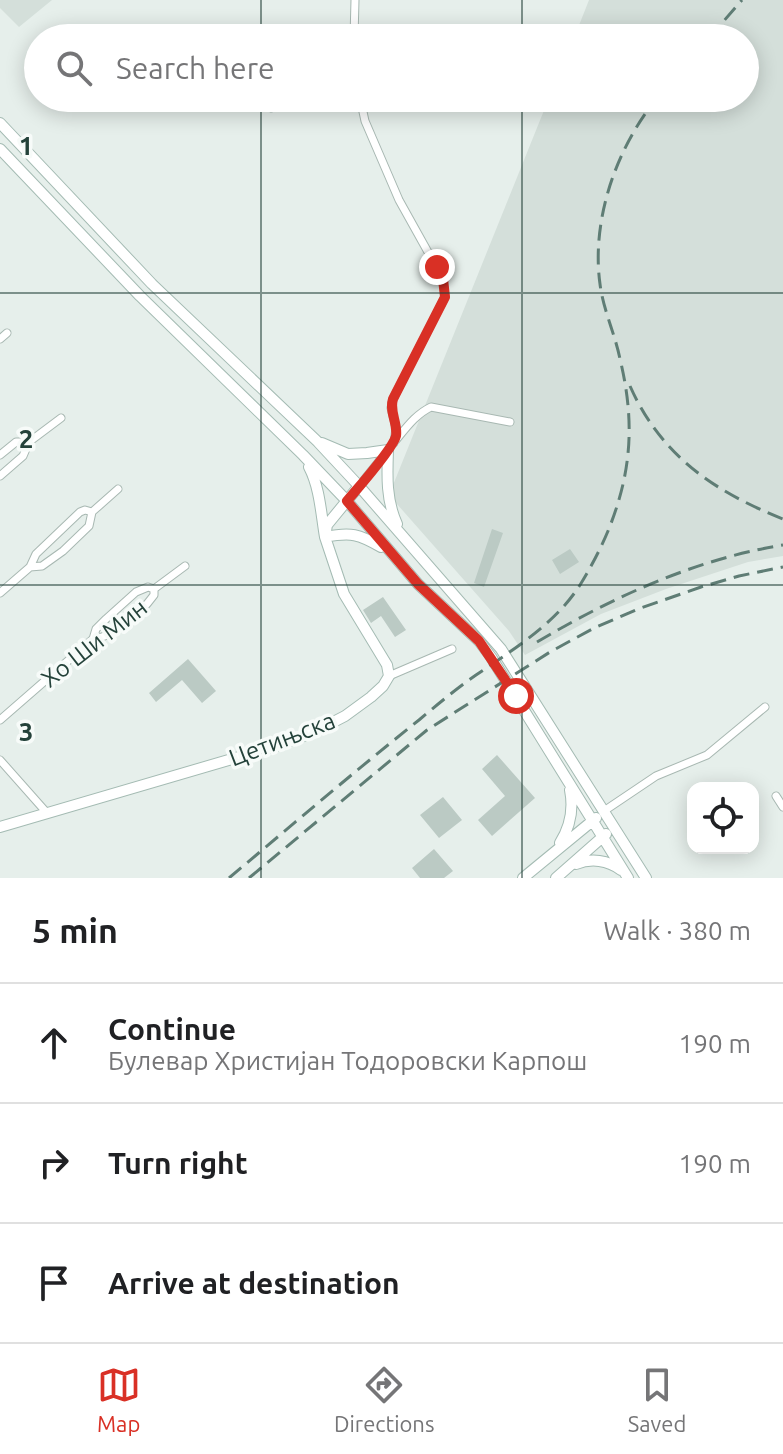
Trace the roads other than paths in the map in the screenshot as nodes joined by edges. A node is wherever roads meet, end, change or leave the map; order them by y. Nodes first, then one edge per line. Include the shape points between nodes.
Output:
1 (355, 0) edge
2 (354, 24) edge
3 (363, 112) edge
4 (0, 123) edge
5 (0, 149) edge
6 (61, 418) dead end
7 (510, 422) dead end
8 (29, 442) junction
9 (318, 442) junction
10 (391, 446) junction
11 (0, 455) edge
12 (303, 455) junction
13 (0, 476) edge
14 (359, 486) junction
15 (118, 489) dead end
16 (347, 501) junction
17 (92, 512) junction
18 (325, 537) junction
19 (403, 537) junction
20 (390, 553) junction
21 (185, 566) dead end
22 (30, 567) junction
23 (154, 589) junction
24 (0, 593) edge
25 (93, 639) junction
26 (452, 649) dead end
27 (389, 676) junction
28 (765, 707) dead end
29 (0, 720) edge
30 (0, 760) edge
31 (568, 781) junction
32 (776, 796) dead end
33 (783, 807) edge
34 (604, 811) junction
35 (47, 813) junction
36 (593, 821) junction
37 (0, 827) edge
38 (614, 828) junction
39 (603, 837) junction
40 (550, 855) junction
41 (569, 867) junction
42 (643, 874) edge
43 (627, 876) edge
44 (523, 878) edge
45 (556, 878) edge

1 - 2 street
3 - 10 street via 399,200 445,288 392,403 396,428
4 - 9 street via 152,284
5 - 12 street
6 - 8 street
7 - 10 street via 431,407
8 - 11 street via 16,442
8 - 13 street via 23,456
9 - 10 street via 348,454
9 - 14 street
10 - 14 street
10 - 19 street via 387,490
12 - 16 street
12 - 18 street via 313,474
14 - 16 street
14 - 19 street
15 - 17 street
16 - 18 street via 327,525
16 - 20 street
17 - 22 street via 80,512 36,554
17 - 22 street via 89,526 63,551 42,566
18 - 20 street via 361,535
18 - 27 street via 344,594
19 - 34 street via 501,649
20 - 31 street via 479,641
21 - 23 street, Хо Ши Мин
22 - 24 street
23 - 25 street, Хо Ши Мин via 135,615 112,633
23 - 25 street via 136,592 100,625
25 - 29 street, Хо Ши Мин
26 - 27 street
27 - 35 street, Цетињска via 371,697 314,732
28 - 34 street via 707,755 656,776
30 - 35 street
31 - 36 street
31 - 40 street via 571,816
32 - 33 street
34 - 36 street
34 - 38 street
35 - 37 street, Цетињска
36 - 39 street
36 - 40 street
38 - 39 street
38 - 42 street
39 - 41 street
39 - 43 street
40 - 44 street
41 - 43 street via 596,860
41 - 45 street

